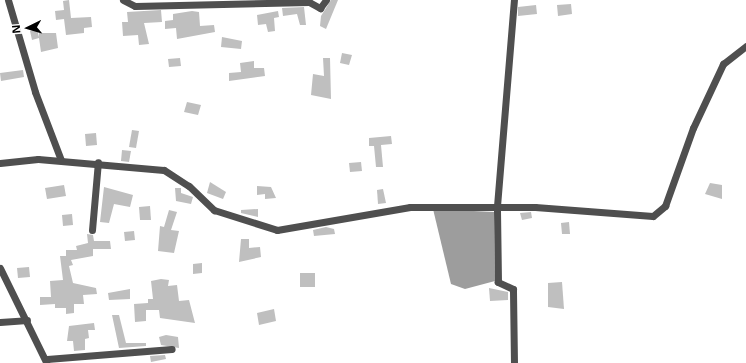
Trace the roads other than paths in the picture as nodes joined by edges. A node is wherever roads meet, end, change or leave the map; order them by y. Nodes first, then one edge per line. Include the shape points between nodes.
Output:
1 (8, 0) edge
2 (123, 0) edge
3 (326, 0) edge
4 (514, 0) edge
5 (746, 46) edge
6 (61, 160) junction
7 (98, 162) junction
8 (0, 163) edge
9 (497, 206) junction
10 (92, 230) dead end
11 (0, 268) edge
12 (27, 320) junction
13 (0, 322) edge
14 (172, 349) dead end
15 (47, 361) edge
16 (514, 363) edge

1 - 6 street via 35,92
2 - 3 street via 134,6 309,2 320,8
4 - 9 street
5 - 9 street via 723,64 693,128 665,206 653,216
6 - 7 street
6 - 8 street
7 - 9 street via 164,170 189,186 214,210 277,230 410,207
7 - 10 street
9 - 16 street via 498,282 513,289
11 - 12 street
12 - 13 street
12 - 15 street
14 - 15 street

